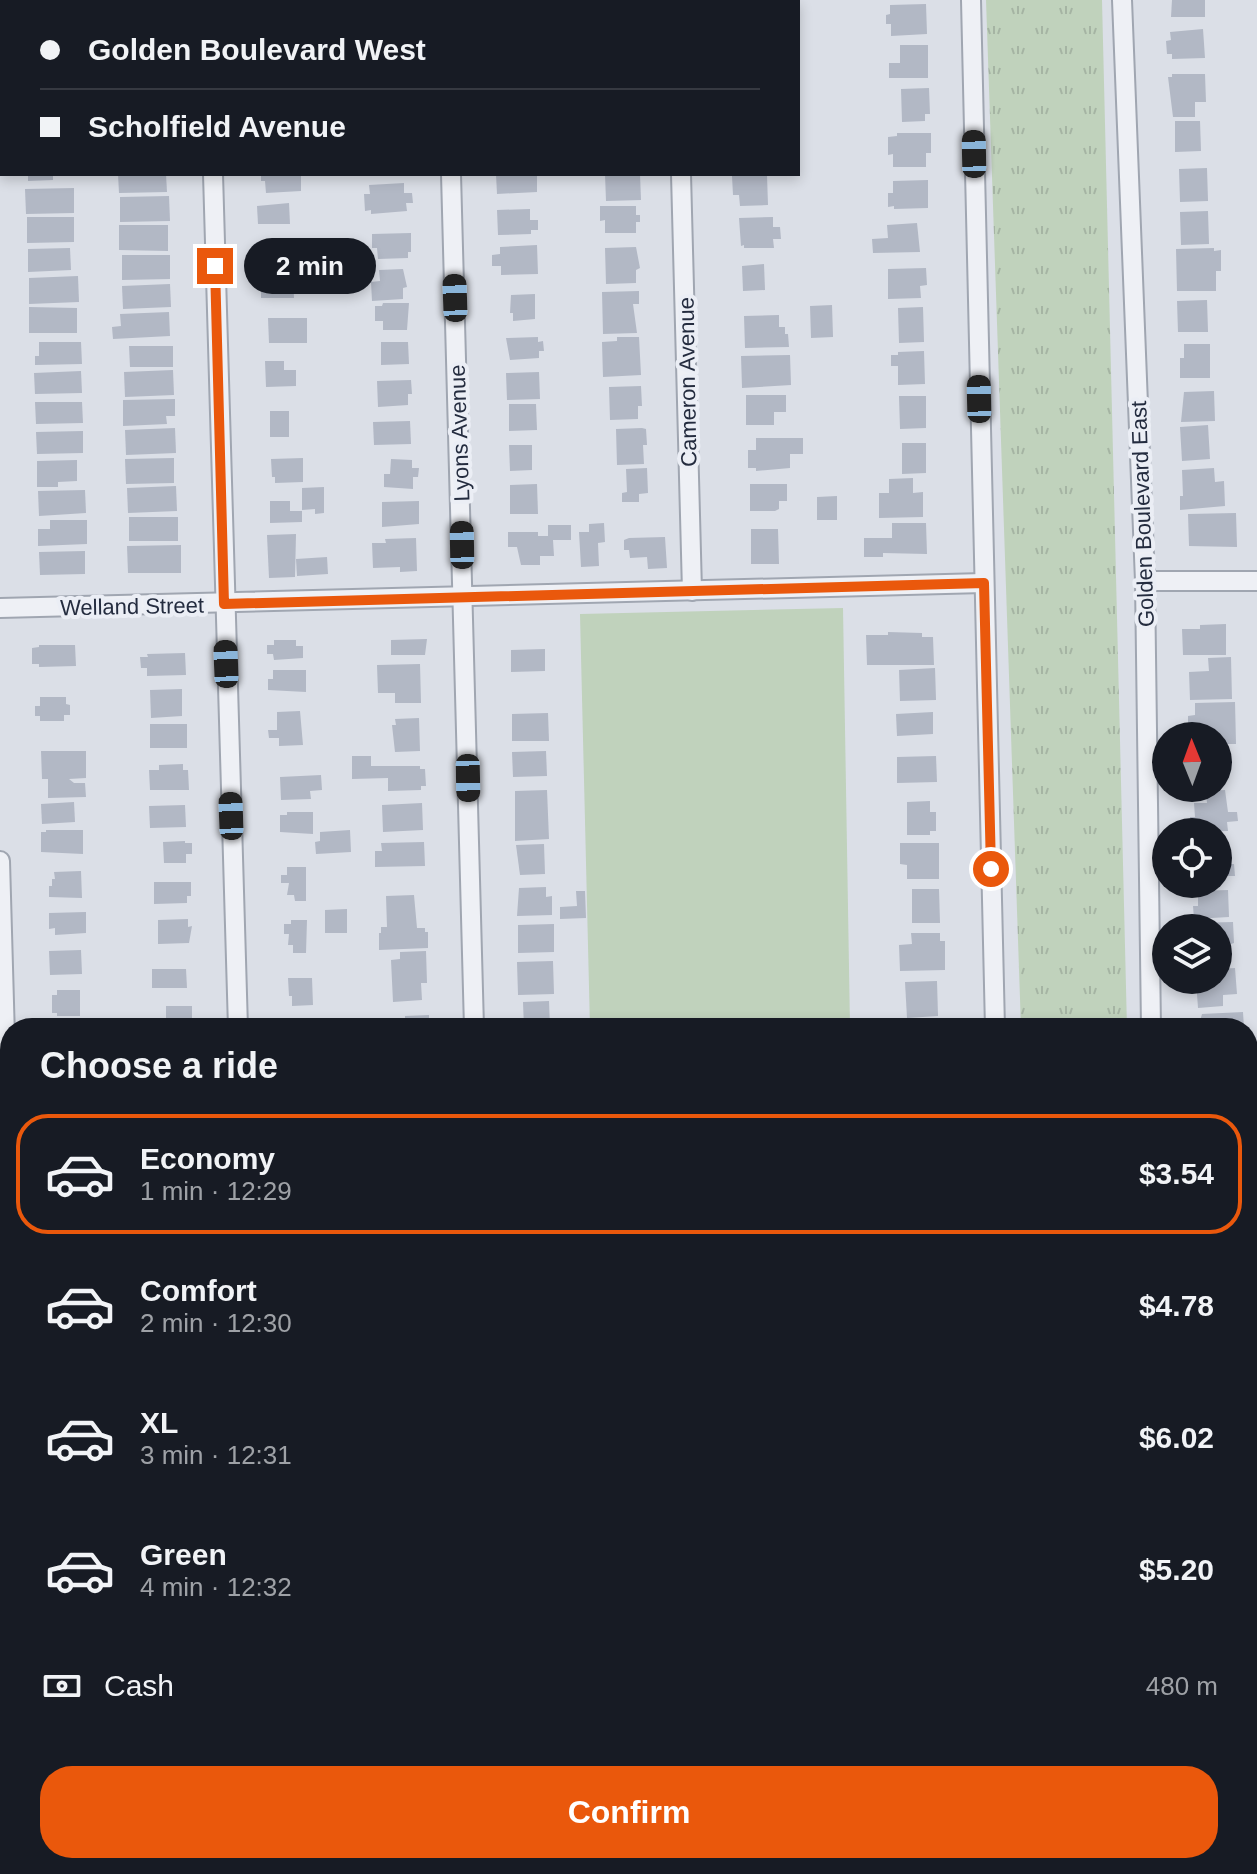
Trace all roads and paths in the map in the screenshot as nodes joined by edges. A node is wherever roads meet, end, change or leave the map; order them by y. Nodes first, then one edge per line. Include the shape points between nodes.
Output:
1 (971, 0) edge
2 (1122, 0) edge
3 (213, 176) edge
4 (451, 176) edge
5 (681, 176) edge
6 (1145, 581) junction
7 (1257, 581) edge
8 (984, 583) junction
9 (692, 591) junction
10 (464, 596) junction
11 (224, 604) junction
12 (0, 608) edge
13 (0, 861) edge
14 (4, 1018) edge
15 (238, 1018) edge
16 (474, 1018) edge
17 (995, 1018) edge
18 (1151, 1018) edge

1 - 8 street
2 - 6 street, Golden Boulevard East
3 - 11 street
4 - 10 street, Lyons Avenue
5 - 9 street, Cameron Avenue
6 - 7 street
6 - 18 street, Golden Boulevard East
8 - 9 street, Welland Street
8 - 17 street
9 - 10 street, Welland Street
10 - 11 street, Welland Street
10 - 16 street, Lyons Avenue
11 - 12 street, Welland Street
11 - 15 street
13 - 14 street

